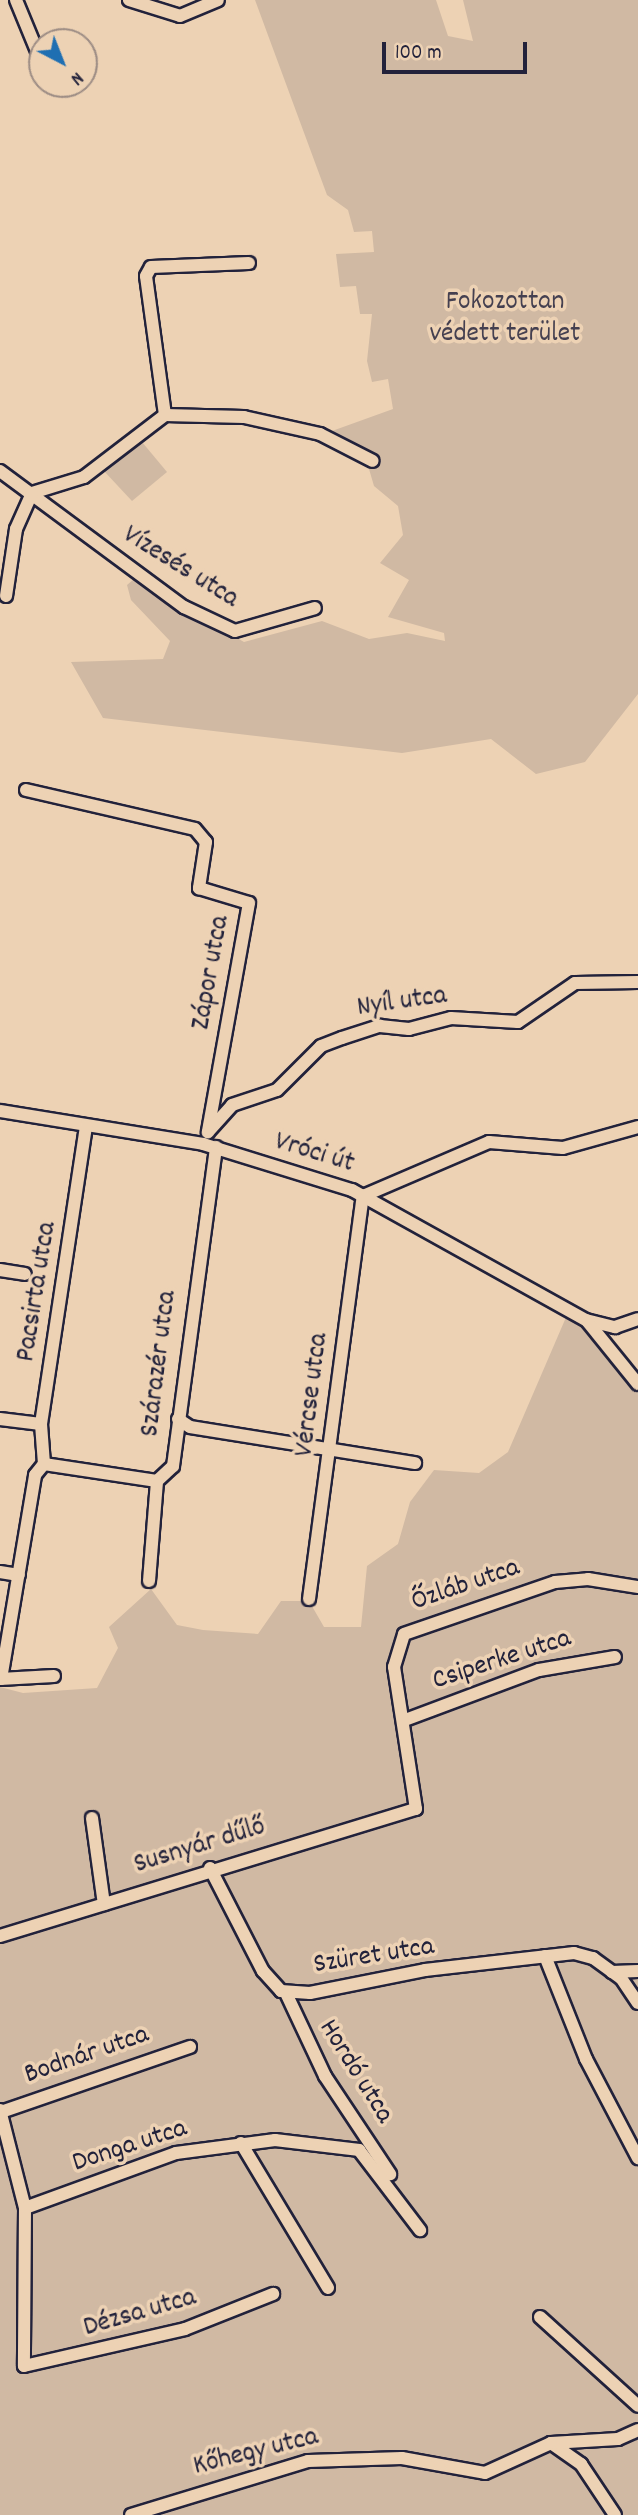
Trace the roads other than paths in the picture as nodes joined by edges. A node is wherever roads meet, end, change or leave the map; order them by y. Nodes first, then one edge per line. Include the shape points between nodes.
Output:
1 (16, 0) edge
2 (130, 0) edge
3 (218, 0) edge
4 (194, 5) edge
5 (28, 29) edge
6 (249, 263) dead end
7 (165, 415) junction
8 (373, 461) dead end
9 (0, 471) edge
10 (32, 493) junction
11 (6, 556) edge
12 (6, 596) dead end
13 (315, 608) dead end
14 (26, 790) dead end
15 (638, 982) edge
16 (0, 1111) edge
17 (86, 1126) junction
18 (638, 1127) edge
19 (209, 1141) junction
20 (363, 1196) junction
21 (0, 1270) edge
22 (25, 1274) dead end
23 (638, 1319) edge
24 (586, 1320) junction
25 (638, 1384) edge
26 (0, 1419) edge
27 (178, 1419) junction
28 (41, 1423) junction
29 (330, 1453) junction
30 (415, 1463) dead end
31 (44, 1464) junction
32 (157, 1481) junction
33 (0, 1572) edge
34 (19, 1575) junction
35 (149, 1581) dead end
36 (638, 1587) edge
37 (309, 1600) dead end
38 (615, 1657) dead end
39 (54, 1676) dead end
40 (1, 1679) edge
41 (405, 1720) junction
42 (416, 1809) joint
43 (92, 1818) dead end
44 (210, 1868) junction
45 (104, 1904) junction
46 (0, 1936) edge
47 (545, 1956) junction
48 (638, 1970) edge
49 (616, 1975) junction
50 (638, 1979) edge
51 (286, 1993) junction
52 (638, 2003) edge
53 (190, 2047) dead end
54 (1, 2111) edge
55 (241, 2143) junction
56 (638, 2158) edge
57 (376, 2161) junction
58 (390, 2174) dead end
59 (25, 2208) junction
60 (420, 2230) dead end
61 (328, 2288) dead end
62 (273, 2294) dead end
63 (540, 2317) dead end
64 (638, 2406) edge
65 (638, 2430) edge
66 (551, 2443) junction
67 (131, 2515) edge
68 (615, 2515) edge

1 - 5 street
2 - 4 street via 168,15
3 - 4 street
6 - 7 street via 150,267 146,276
7 - 8 street via 244,417 320,434
7 - 10 street via 84,477
9 - 10 street, Vízesés utca
10 - 11 street
10 - 13 street, Vízesés utca via 184,607 235,631
11 - 12 street
14 - 19 street, Zápor utca via 195,829 206,842 199,888 249,904
15 - 19 street, Nyíl utca via 575,983 519,1022 451,1018 410,1029 380,1026 342,1038 321,1046 277,1090 232,1105
16 - 17 street, Vróci út
17 - 19 street, Vróci út
17 - 28 street, Pacsirta utca
18 - 20 street via 564,1148 489,1142
19 - 20 street, Vróci út
19 - 27 street, Szárazér utca
20 - 24 street, Vróci út
20 - 29 street, Vércse utca
21 - 22 street
23 - 24 street via 615,1327
24 - 25 street
26 - 28 street
27 - 29 street via 190,1427
27 - 32 street, Szárazér utca via 173,1466
28 - 31 street, Pacsirta utca
29 - 30 street
29 - 37 street, Vércse utca
31 - 32 street
31 - 34 street via 35,1475
32 - 35 street, Szárazér utca
33 - 34 street
34 - 40 street
36 - 41 street, Őzláb utca via 571,1579 411,1630 395,1654
38 - 41 street, Csiperke utca via 539,1670
39 - 40 street
41 - 42 street, Őzláb utca
42 - 44 street, Susnyár dűlő
43 - 45 street
44 - 45 street, Susnyár dűlő
44 - 51 street, Szüret utca via 263,1971
45 - 46 street, Susnyár dűlő
47 - 49 street, Szüret utca via 583,1955
47 - 51 street, Szüret utca
47 - 56 street via 586,2059
48 - 49 street
49 - 50 street, Szüret utca
49 - 52 street, Szüret utca
51 - 57 street, Hordó utca via 319,2066
53 - 54 street, Bodnár utca
54 - 59 street
55 - 57 street, Donga utca via 275,2140 352,2149
55 - 59 street, Donga utca via 176,2153
55 - 61 street
57 - 58 street, Hordó utca
57 - 60 street, Donga utca
59 - 62 street, Dézsa utca via 21,2359 28,2368 185,2329
63 - 64 street
65 - 66 street, Kőhegy utca via 618,2439
66 - 67 street, Kőhegy utca via 485,2473 402,2458 308,2461
66 - 68 street via 581,2464

